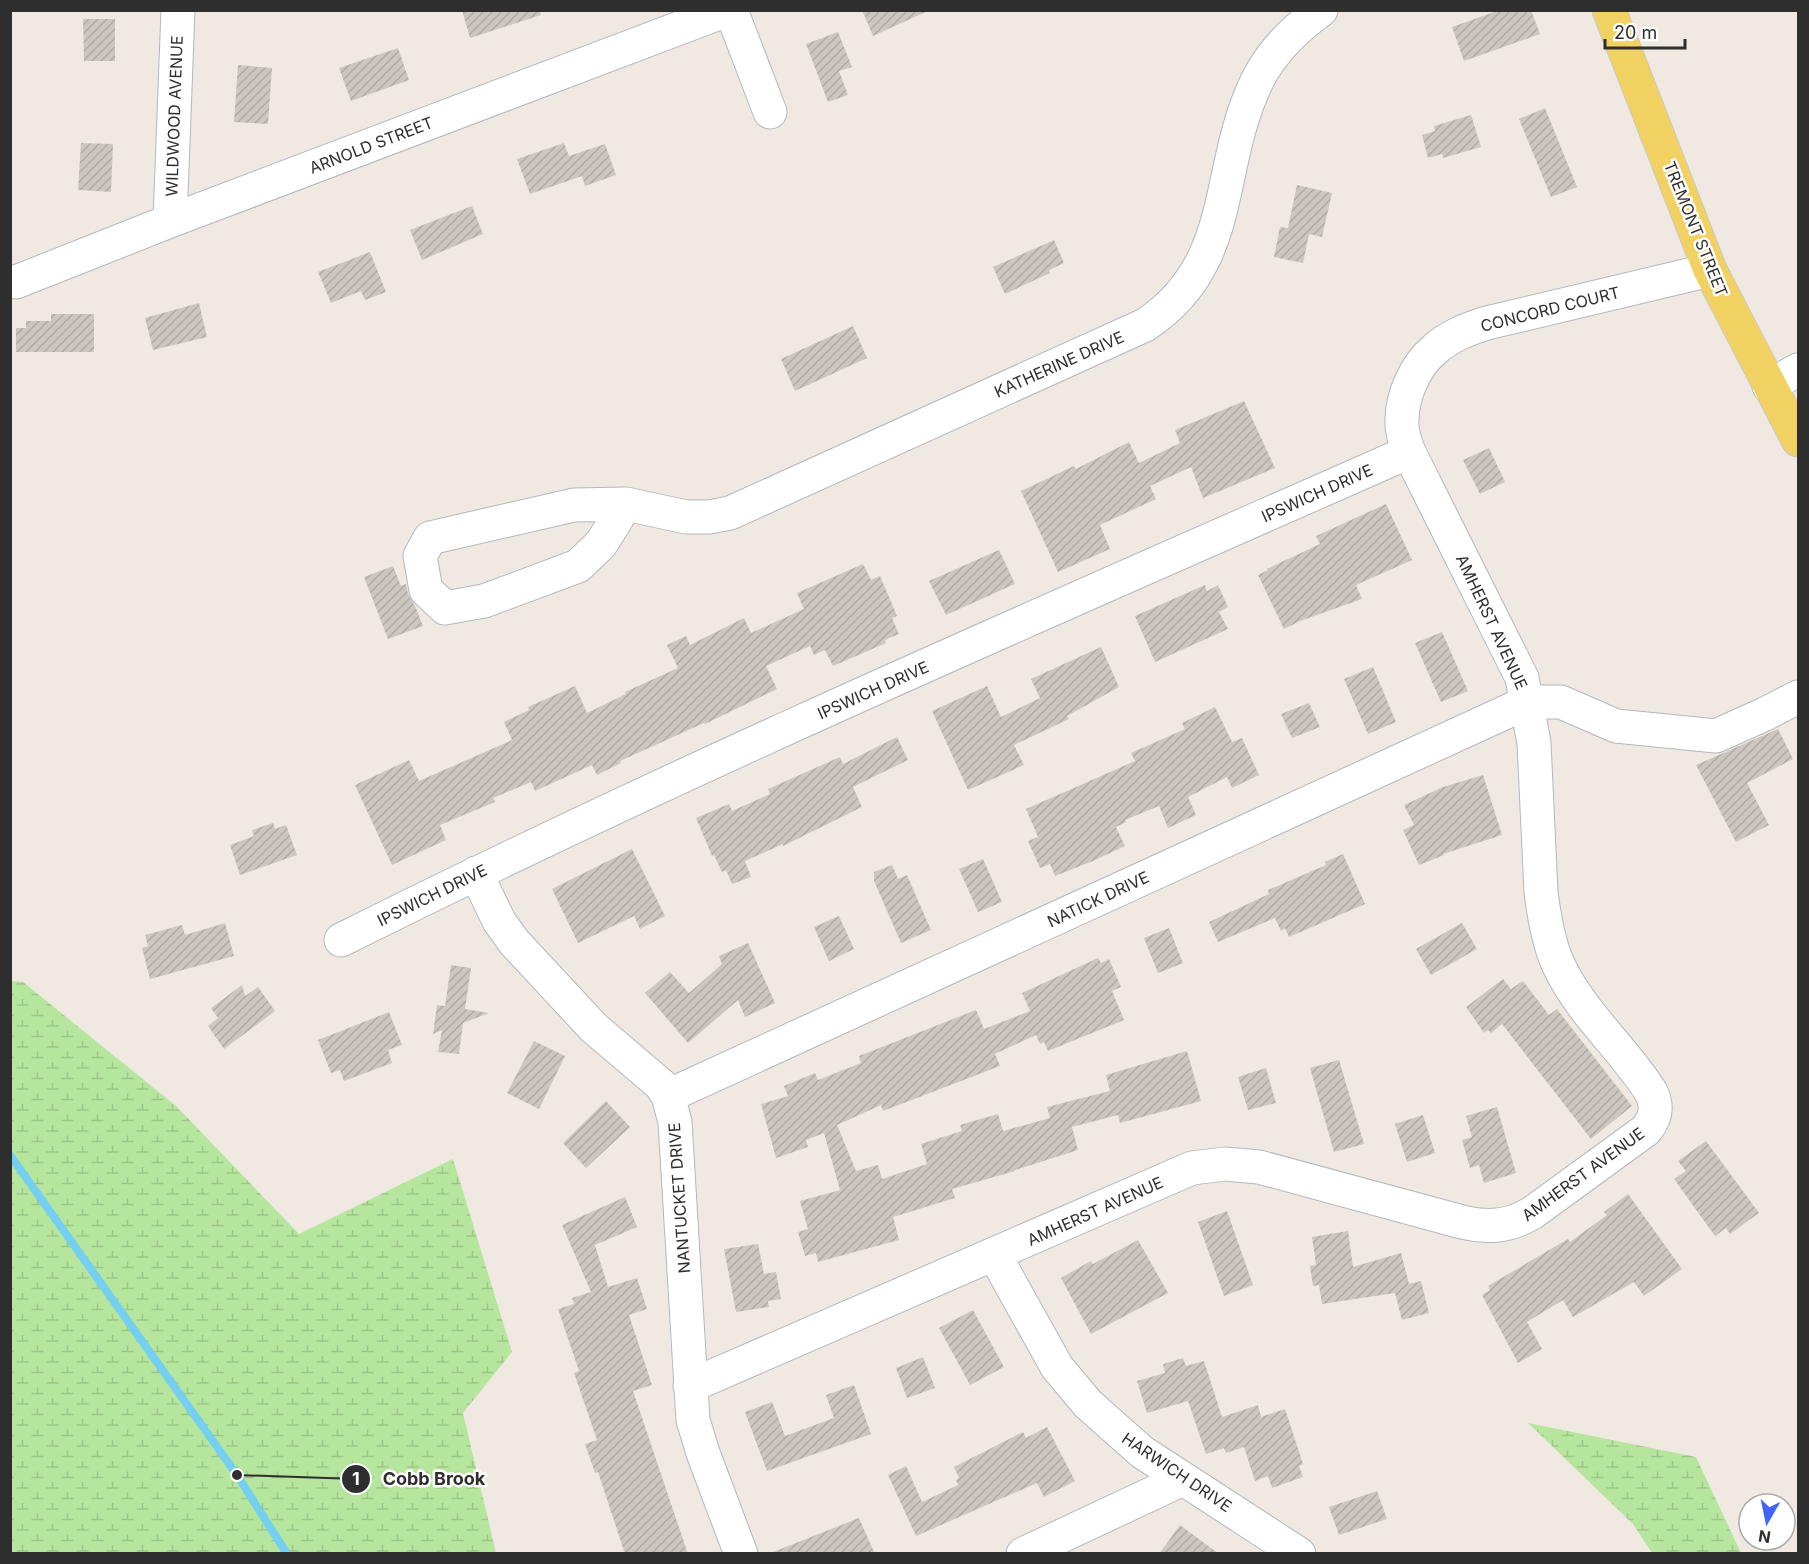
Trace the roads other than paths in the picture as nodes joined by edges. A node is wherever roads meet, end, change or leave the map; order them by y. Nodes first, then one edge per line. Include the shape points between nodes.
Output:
1 (178, 10) edge
2 (729, 10) edge
3 (1321, 10) edge
4 (1609, 10) edge
5 (770, 112) dead end
6 (171, 221) junction
7 (1710, 270) junction
8 (16, 282) dead end
9 (1798, 370) edge
10 (1770, 386) junction
11 (1798, 440) edge
12 (1409, 452) junction
13 (626, 504) junction
14 (1798, 697) edge
15 (1528, 702) junction
16 (476, 873) junction
17 (341, 940) dead end
18 (668, 1096) junction
19 (994, 1254) junction
20 (690, 1386) junction
21 (1184, 1479) junction
22 (741, 1554) edge
23 (1023, 1554) edge
24 (1299, 1554) edge

1 - 6 street, WILDWOOD AVENUE
2 - 5 street
2 - 6 street, ARNOLD STREET
3 - 13 street, KATHERINE DRIVE via 1285,40 1257,81 1237,138 1210,246 1191,283 1163,313 1115,339 730,513 686,517
4 - 7 main road, TREMONT STREET
6 - 8 street, ARNOLD STREET
7 - 10 main road, TREMONT STREET
7 - 12 street, CONCORD COURT via 1487,323 1448,339 1422,363 1408,389 1401,419
9 - 10 street
10 - 11 main road, TREMONT STREET
12 - 15 street, AMHERST AVENUE via 1522,678
12 - 16 street, IPSWICH DRIVE via 830,709
13 - 13 street, KATHERINE DRIVE via 601,544 578,566 484,601 445,608 426,590 420,556 430,538 574,505
14 - 15 street via 1716,736 1616,726 1561,702
15 - 18 street, NATICK DRIVE
15 - 19 street, AMHERST AVENUE via 1534,743 1541,892 1550,941 1573,991 1655,1098 1654,1119 1646,1130 1532,1213 1509,1224 1462,1222 1276,1170 1225,1164 1192,1168
16 - 17 street, IPSWICH DRIVE
16 - 18 street, NANTUCKET DRIVE via 499,921 521,952 594,1028 652,1075
18 - 20 street, NANTUCKET DRIVE via 675,1122
19 - 20 street, AMHERST AVENUE
19 - 21 street, HARWICH DRIVE via 1057,1367 1072,1386 1124,1437
20 - 22 street, NANTUCKET DRIVE via 698,1437
21 - 23 street
21 - 24 street, HARWICH DRIVE

